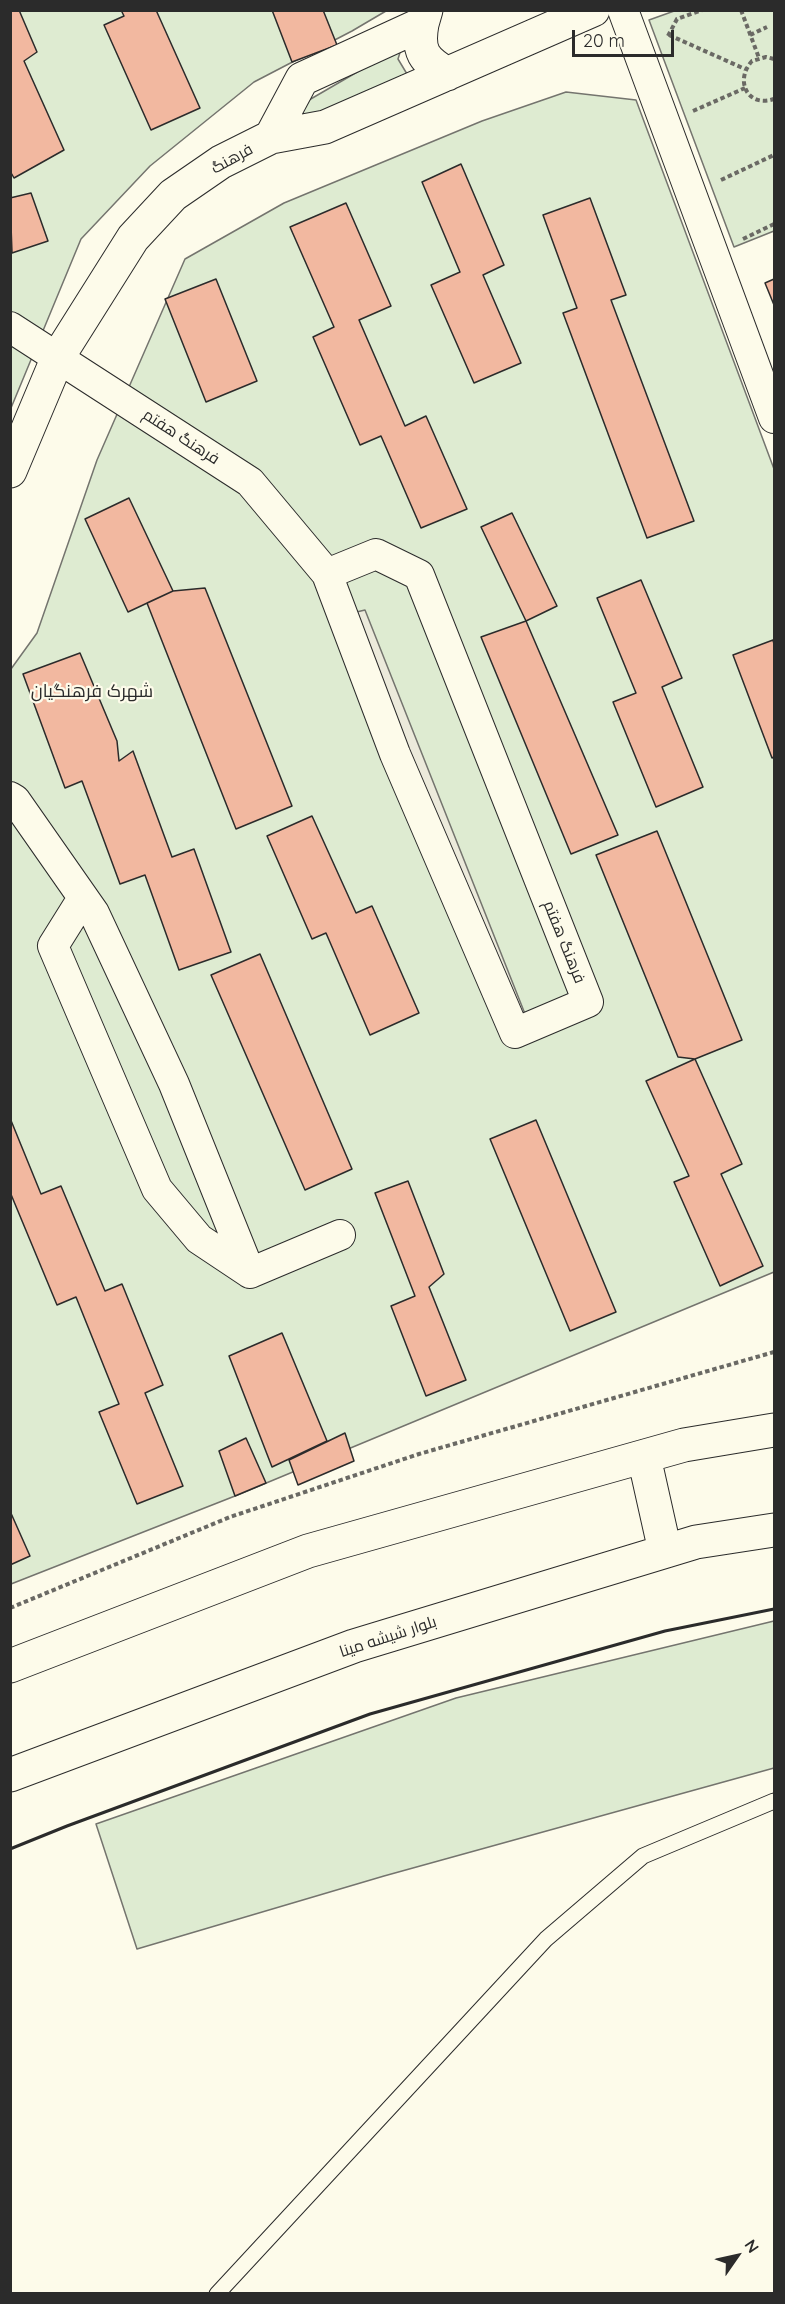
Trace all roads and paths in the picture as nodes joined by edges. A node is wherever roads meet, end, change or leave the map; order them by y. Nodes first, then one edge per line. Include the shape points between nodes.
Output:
1 (593, 10) edge
2 (623, 10) edge
3 (702, 10) edge
4 (741, 10) edge
5 (424, 17) edge
6 (767, 27) dead end
7 (669, 34) junction
8 (750, 35) junction
9 (667, 40) dead end
10 (759, 58) junction
11 (774, 59) edge
12 (745, 69) junction
13 (447, 74) junction
14 (745, 88) junction
15 (774, 99) edge
16 (691, 112) dead end
17 (271, 137) junction
18 (774, 155) edge
19 (716, 182) dead end
20 (10, 327) edge
21 (58, 357) junction
22 (774, 418) edge
23 (10, 471) edge
24 (327, 574) junction
25 (10, 797) edge
26 (83, 898) junction
27 (340, 1234) dead end
28 (250, 1273) junction
29 (774, 1352) edge
30 (774, 1430) edge
31 (644, 1457) junction
32 (774, 1530) edge
33 (665, 1551) junction
34 (10, 1608) edge
35 (10, 1666) edge
36 (10, 1775) edge
37 (774, 1801) edge
38 (217, 2294) edge

1 - 13 main road, فرهنگ
2 - 22 street
3 - 7 path via 677,19
4 - 8 path
5 - 13 main road via 419,40 422,53 429,63
5 - 17 main road via 302,79
6 - 8 path
7 - 9 path
7 - 12 path
8 - 10 path
10 - 11 path
10 - 12 path
12 - 14 path
13 - 17 main road, فرهنگ via 325,127
14 - 15 path via 761,101
14 - 16 path
17 - 21 main road, فرهنگ via 222,162 173,195 133,238
18 - 19 path
20 - 21 street, فرهنگ هفتم
21 - 23 main road, فرهنگ
21 - 24 street, فرهنگ هفتم via 250,482
24 - 24 street, فرهنگ هفتم via 395,754 515,1033 588,1002 419,575 375,554
25 - 26 street
26 - 28 street via 94,913 174,1084
26 - 28 street via 52,946 157,1189 199,1239
27 - 28 street
29 - 34 path via 407,1458 231,1517
30 - 31 main road via 684,1445
31 - 33 main road
31 - 35 main road via 308,1551
32 - 33 main road, بلوار شیشه مینا
33 - 36 main road, بلوار شیشه مینا via 354,1646
37 - 38 lane via 643,1856 546,1939

